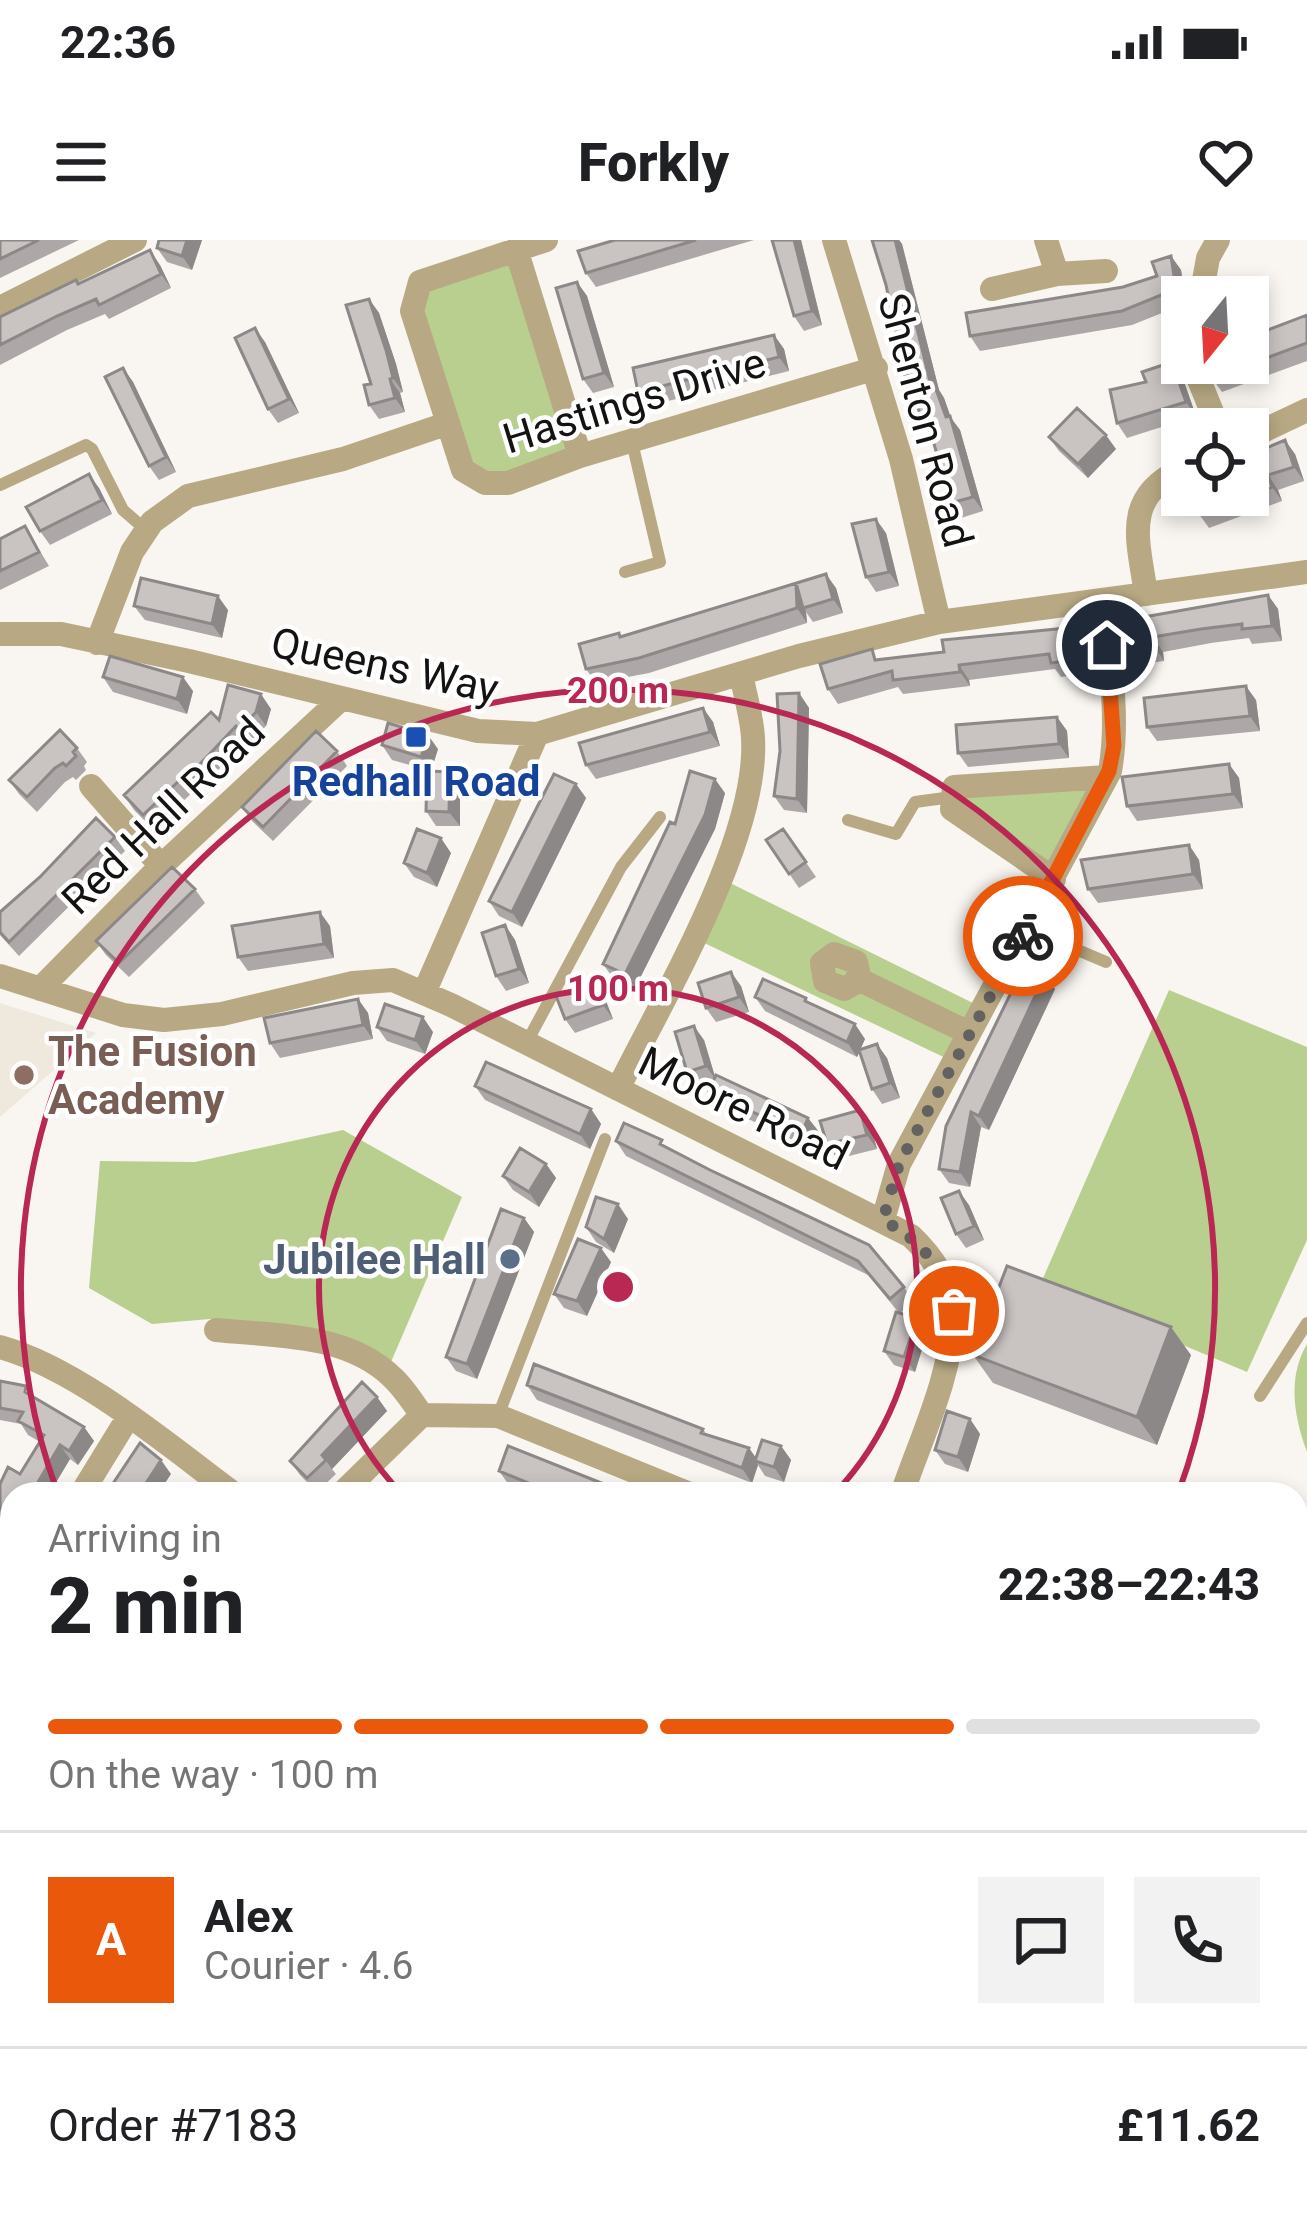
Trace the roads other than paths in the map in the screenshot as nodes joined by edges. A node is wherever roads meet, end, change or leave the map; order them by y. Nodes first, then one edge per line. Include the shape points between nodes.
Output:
1 (135, 240) edge
2 (546, 240) edge
3 (834, 240) edge
4 (1046, 240) edge
5 (1217, 240) edge
6 (516, 249) junction
7 (1106, 271) dead end
8 (1057, 274) junction
9 (1205, 276) edge
10 (992, 289) dead end
11 (0, 308) edge
12 (876, 368) junction
13 (1307, 410) edge
14 (446, 424) junction
15 (1269, 428) edge
16 (631, 440) junction
17 (580, 455) junction
18 (1161, 478) edge
19 (0, 484) edge
20 (146, 530) junction
21 (625, 572) dead end
22 (1307, 572) edge
23 (1146, 594) junction
24 (1102, 602) junction
25 (939, 622) junction
26 (0, 634) edge
27 (97, 643) junction
28 (741, 674) junction
29 (341, 699) junction
30 (537, 734) junction
31 (1106, 777) junction
32 (91, 785) dead end
33 (953, 797) junction
34 (660, 817) dead end
35 (848, 820) dead end
36 (161, 866) junction
37 (1054, 879) junction
38 (1028, 929) junction
39 (1106, 962) dead end
40 (0, 976) edge
41 (860, 980) dead end
42 (40, 989) junction
43 (424, 993) junction
44 (969, 1033) junction
45 (526, 1043) junction
46 (618, 1089) junction
47 (605, 1139) dead end
48 (883, 1220) junction
49 (1307, 1324) edge
50 (216, 1330) dead end
51 (0, 1347) edge
52 (1259, 1396) dead end
53 (422, 1415) junction
54 (129, 1416) junction
55 (498, 1416) junction
56 (88, 1482) edge
57 (218, 1482) edge
58 (353, 1482) edge
59 (660, 1482) edge
60 (906, 1482) edge

1 - 11 street
2 - 6 street
3 - 12 street, Shenton Road
4 - 8 street
5 - 9 street
6 - 14 street, Hastings Drive via 420,282 412,311
6 - 17 street
7 - 8 street
8 - 10 street
12 - 16 street, Hastings Drive
12 - 25 street, Shenton Road
13 - 15 street
14 - 17 street, Hastings Drive via 464,470 485,483 508,483
14 - 20 street via 343,459 188,496
16 - 17 street, Hastings Drive
16 - 21 lane via 660,562
18 - 23 street via 1142,498
19 - 20 lane via 86,445 123,510
20 - 27 street
22 - 23 street, Queens Way
23 - 24 street, Queens Way
24 - 25 street, Queens Way
24 - 31 street via 1114,746
25 - 28 street, Queens Way
26 - 27 street, Queens Way
27 - 29 street, Queens Way
28 - 30 street, Queens Way
28 - 46 street via 754,739 747,802 713,898
29 - 30 street, Queens Way via 478,731
29 - 36 street, Red Hall Road
30 - 43 street
31 - 33 street via 954,787
31 - 37 street
32 - 36 street
33 - 35 lane via 915,802 896,834
33 - 37 street via 952,809
34 - 45 lane via 621,867
36 - 42 street, Red Hall Road
37 - 38 street
38 - 39 lane
38 - 44 street
40 - 42 street, Moore Road
41 - 44 street
42 - 43 street, Moore Road via 164,1020 353,983 393,980
43 - 45 street, Moore Road
44 - 48 street via 899,1164
45 - 46 street, Moore Road
46 - 48 street, Moore Road
47 - 55 lane
48 - 60 street, Moore Road via 934,1258 954,1311 946,1366
49 - 52 lane
50 - 53 street via 324,1342 369,1358
51 - 54 street
53 - 55 street
53 - 58 street
54 - 56 street
54 - 57 street
55 - 59 street

